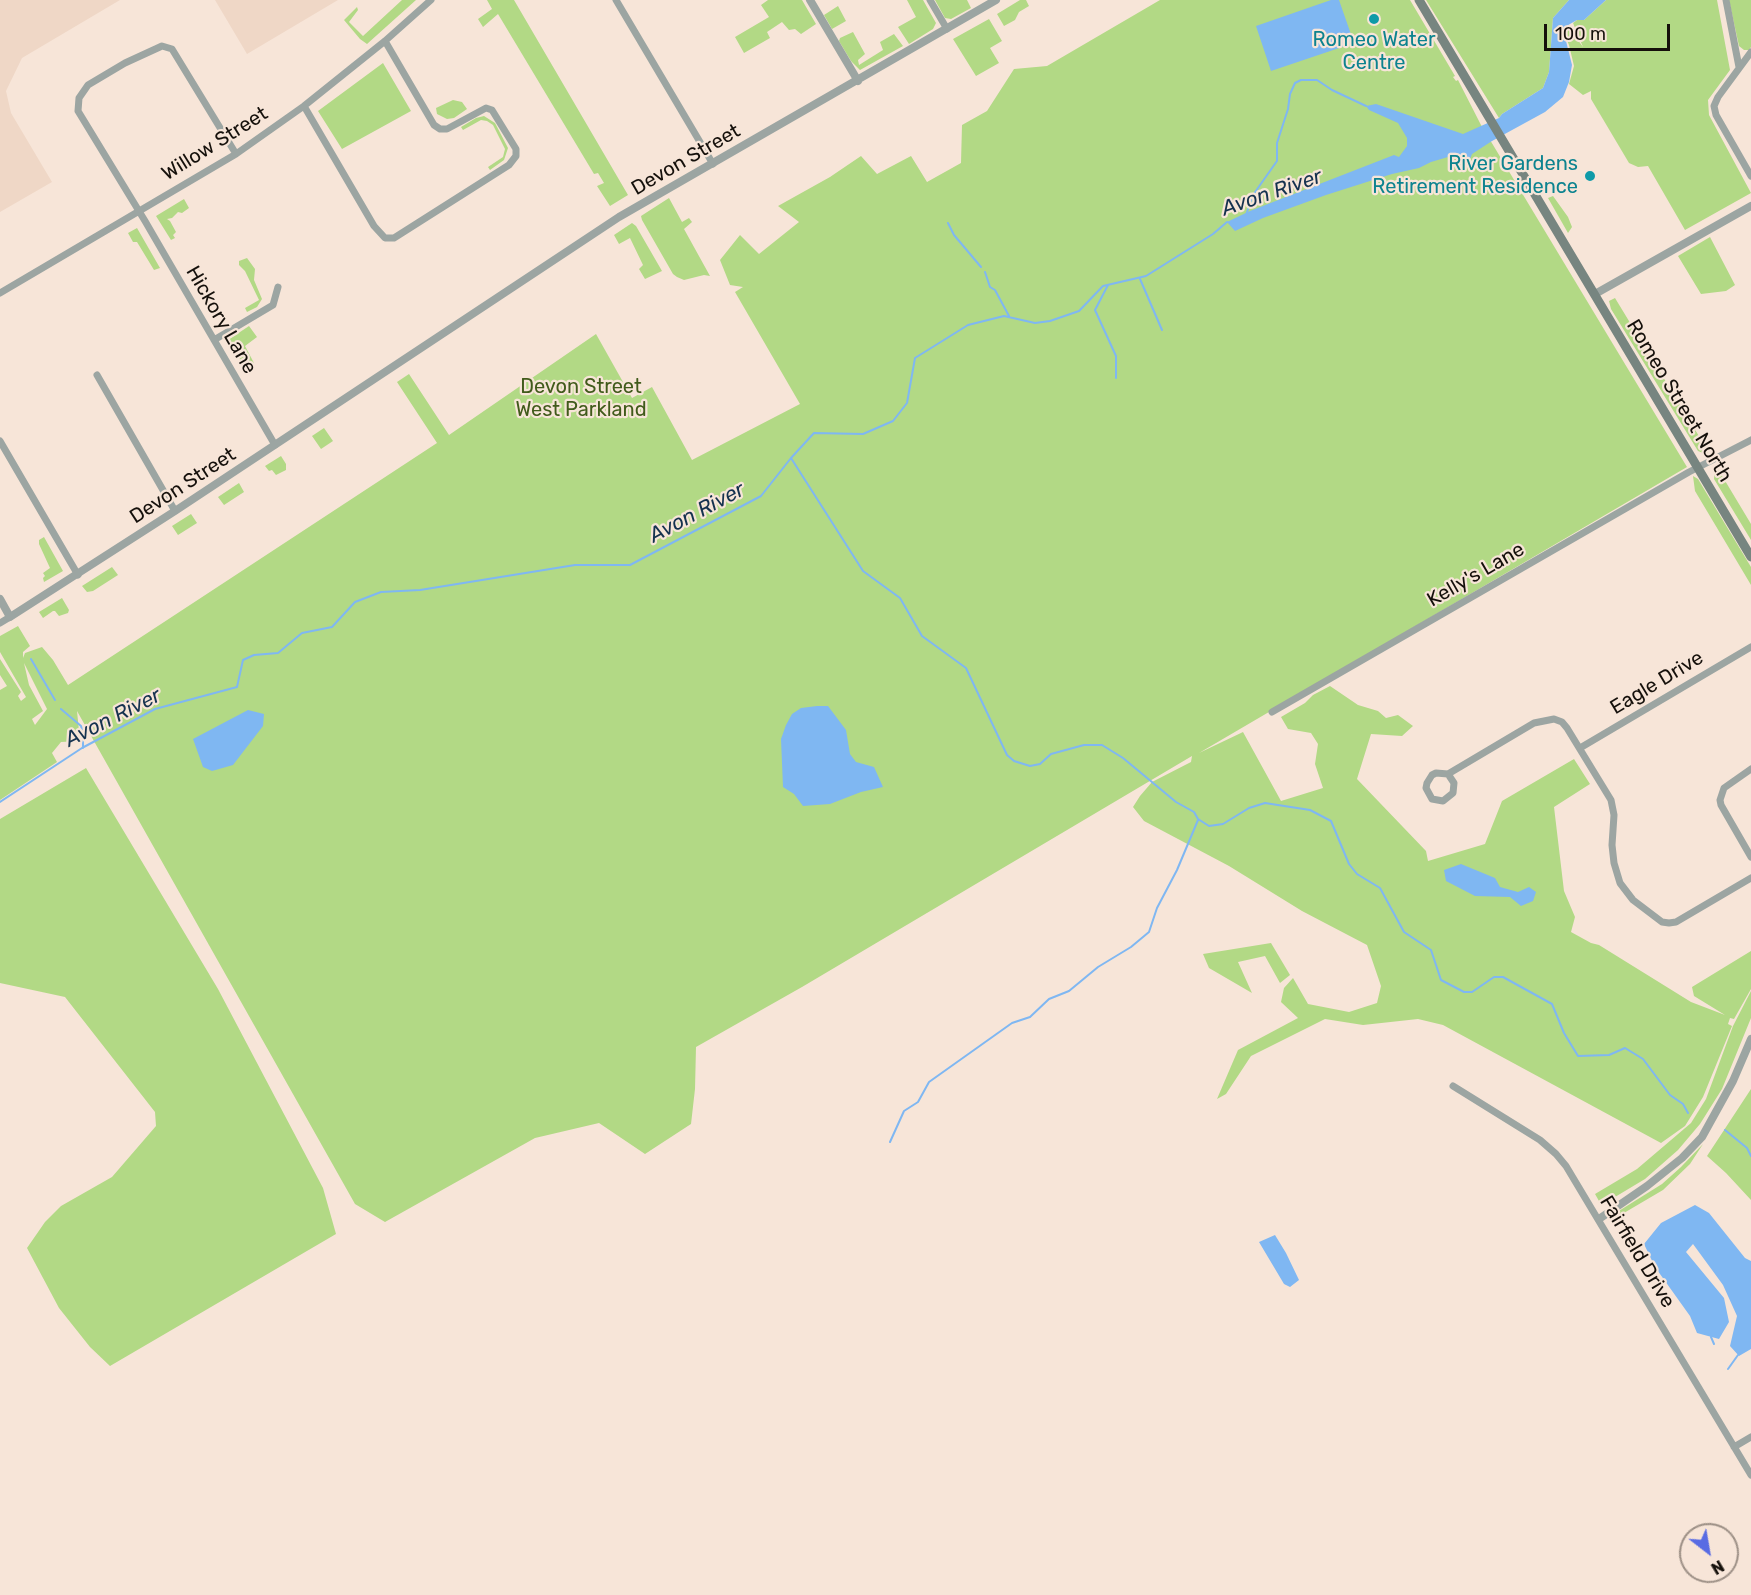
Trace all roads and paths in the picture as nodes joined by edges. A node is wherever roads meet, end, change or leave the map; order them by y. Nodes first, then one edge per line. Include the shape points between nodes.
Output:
1 (431, 0) edge
2 (616, 0) edge
3 (810, 0) edge
4 (930, 0) edge
5 (996, 0) edge
6 (1419, 0) edge
7 (1726, 0) edge
8 (947, 29) junction
9 (385, 41) junction
10 (1751, 52) edge
11 (1739, 68) junction
12 (858, 81) junction
13 (304, 106) junction
14 (236, 154) junction
15 (713, 164) junction
16 (1751, 176) edge
17 (1751, 206) edge
18 (139, 211) junction
19 (278, 287) dead end
20 (0, 293) edge
21 (1595, 294) junction
22 (214, 340) junction
23 (97, 375) dead end
24 (1751, 440) edge
25 (0, 441) edge
26 (274, 445) junction
27 (1697, 468) junction
28 (176, 511) junction
29 (1751, 557) edge
30 (78, 574) junction
31 (0, 599) edge
32 (10, 617) junction
33 (0, 623) edge
34 (1751, 646) edge
35 (1272, 712) dead end
36 (1581, 748) junction
37 (1751, 769) edge
38 (1448, 774) junction
39 (1751, 857) edge
40 (1751, 878) edge
41 (1751, 1039) edge
42 (1453, 1086) dead end
43 (1599, 1219) junction
44 (1751, 1437) edge
45 (1734, 1447) junction
46 (1751, 1475) edge

1 - 9 street, Willow Street
2 - 15 street
3 - 12 street
4 - 8 street
5 - 8 street, Devon Street
6 - 21 main road, Romeo Street North
7 - 11 street
8 - 12 street, Devon Street
9 - 13 street, Willow Street
9 - 13 street via 440,129 486,108 492,110 516,149 509,165 397,237 385,238 374,226
10 - 11 street
11 - 16 street via 1714,106
12 - 15 street, Devon Street
13 - 14 street, Willow Street
14 - 18 street, Willow Street
14 - 18 street, Hickory Lane via 172,49 162,46 125,63 88,86 79,98 78,111
15 - 26 street, Devon Street via 619,217
17 - 21 street
18 - 20 street, Willow Street
18 - 22 street, Hickory Lane
19 - 22 street via 273,305
21 - 27 main road, Romeo Street North
22 - 26 street, Hickory Lane
23 - 28 street
24 - 27 street, Kelly's Lane
25 - 30 street
26 - 28 street, Devon Street
27 - 29 main road, Romeo Street North
27 - 35 street, Kelly's Lane
28 - 30 street, Devon Street
30 - 32 street, Devon Street
31 - 32 street
32 - 33 street, Devon Street
34 - 36 street, Eagle Drive
36 - 38 street via 1562,722 1544,720
36 - 40 street via 1611,800 1614,863 1620,883 1633,900 1662,922 1676,922
37 - 39 street via 1724,788 1720,800
38 - 38 street via 1436,773 1429,778 1426,789 1432,799 1443,801 1454,793 1454,783
41 - 43 street via 1733,1081 1701,1137 1682,1158
42 - 43 street, Fairfield Drive via 1557,1154
43 - 45 street, Fairfield Drive
44 - 45 street
45 - 46 street, Fairfield Drive

